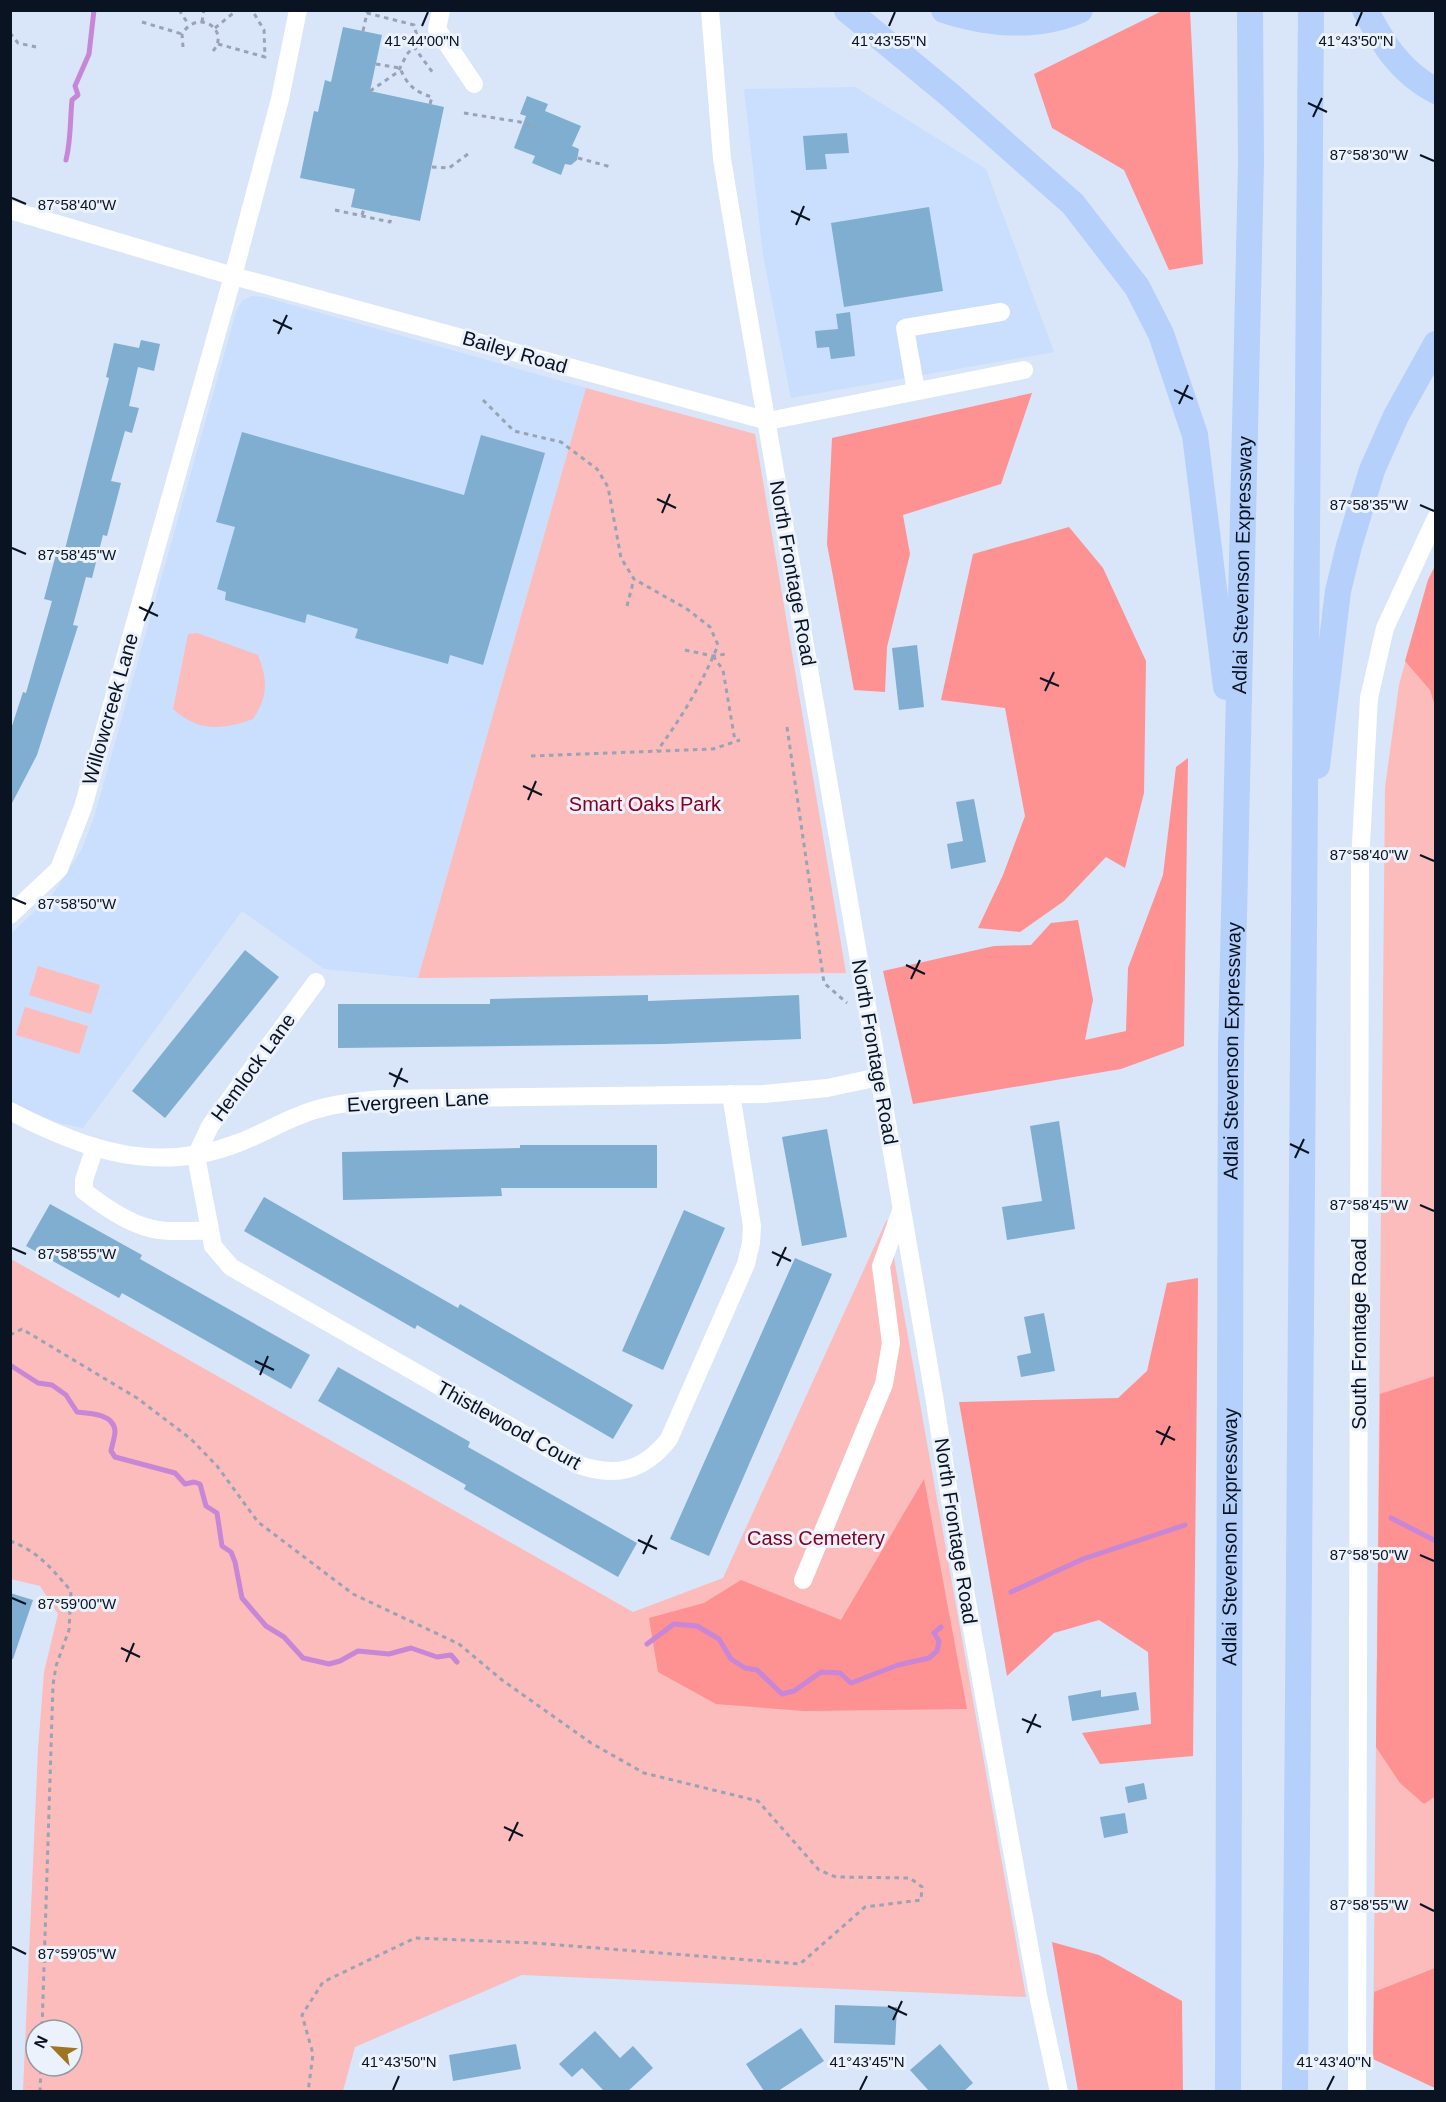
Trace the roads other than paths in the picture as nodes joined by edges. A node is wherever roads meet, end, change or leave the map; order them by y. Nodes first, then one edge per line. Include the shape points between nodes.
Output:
1 (298, 10) edge
2 (441, 10) edge
3 (710, 10) edge
4 (847, 10) edge
5 (944, 10) edge
6 (1080, 10) edge
7 (1250, 10) edge
8 (1311, 10) edge
9 (1365, 10) edge
10 (474, 84) dead end
11 (1436, 91) edge
12 (10, 210) edge
13 (233, 276) junction
14 (1001, 312) dead end
15 (1436, 344) edge
16 (1024, 370) dead end
17 (916, 391) junction
18 (768, 421) junction
19 (1436, 518) edge
20 (1237, 770) junction
21 (1303, 864) junction
22 (10, 915) edge
23 (316, 982) dead end
24 (879, 1077) junction
25 (731, 1094) junction
26 (10, 1111) edge
27 (95, 1147) junction
28 (196, 1156) junction
29 (901, 1211) junction
30 (209, 1231) junction
31 (803, 1580) dead end
32 (1059, 2091) edge
33 (1228, 2091) edge
34 (1295, 2091) edge
35 (1357, 2091) edge

1 - 13 street, Willowcreek Lane via 280,99
2 - 10 street via 437,29
3 - 18 street, North Frontage Road via 722,159
4 - 20 highway via 1072,204 1137,287 1178,380 1196,435
5 - 6 highway via 994,22 1035,22
7 - 20 highway, Adlai Stevenson Expressway via 1251,163
8 - 21 highway
9 - 11 highway via 1402,69
12 - 13 street, Bailey Road
13 - 18 street, Bailey Road
13 - 22 street, Willowcreek Lane via 74,832 59,869
14 - 17 street via 905,328
15 - 21 highway via 1396,416 1372,470 1349,546 1338,591
16 - 17 street, Bailey Road
17 - 18 street, Bailey Road
18 - 24 street, North Frontage Road
19 - 35 street, South Frontage Road via 1385,628 1369,698 1360,862
20 - 33 highway, Adlai Stevenson Expressway via 1231,1048
21 - 34 highway
23 - 28 street, Hemlock Lane via 210,1126
24 - 25 street, Evergreen Lane via 793,1092
24 - 29 street, North Frontage Road
25 - 28 street, Evergreen Lane via 355,1101 317,1109 237,1144
25 - 30 street, Thistlewood Court via 752,1243 669,1438 655,1457 636,1467 616,1472 595,1471 576,1464 231,1267 213,1246
26 - 27 street, Evergreen Lane via 74,1142
27 - 28 street, Evergreen Lane via 151,1159
27 - 30 street via 84,1191 95,1200 154,1230
28 - 30 street, Thistlewood Court
29 - 31 street via 881,1266 891,1343 884,1384
29 - 32 street, North Frontage Road via 959,1557

